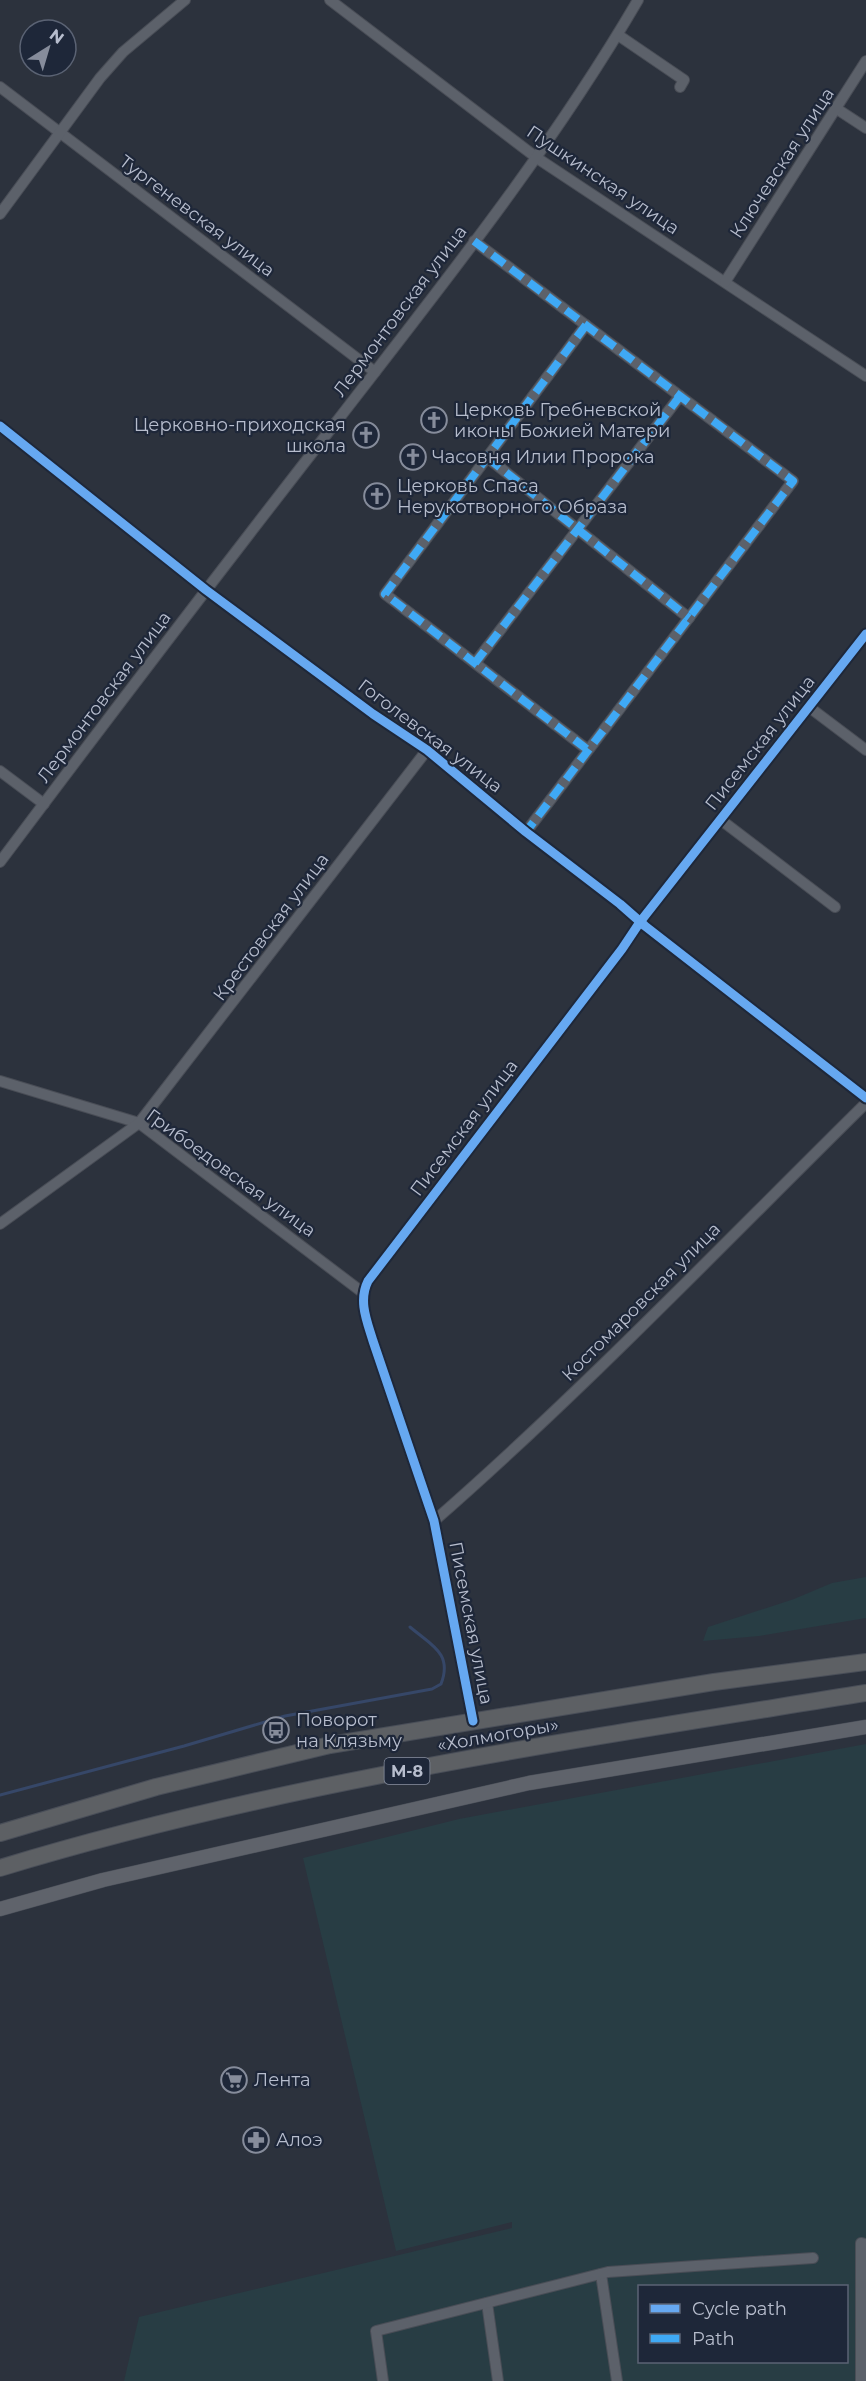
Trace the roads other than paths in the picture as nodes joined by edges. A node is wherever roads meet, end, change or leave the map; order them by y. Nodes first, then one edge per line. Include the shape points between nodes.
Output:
1 (185, 0) edge
2 (330, 0) edge
3 (638, 0) edge
4 (618, 35) junction
5 (866, 62) edge
6 (0, 87) edge
7 (680, 87) dead end
8 (837, 109) junction
9 (866, 128) edge
10 (59, 133) junction
11 (537, 158) junction
12 (0, 214) edge
13 (474, 241) junction
14 (725, 282) junction
15 (586, 325) junction
16 (375, 372) junction
17 (866, 376) edge
18 (680, 396) junction
19 (0, 426) edge
20 (488, 458) junction
21 (578, 529) junction
22 (206, 590) junction
23 (689, 618) junction
24 (866, 634) edge
25 (475, 663) junction
26 (809, 707) junction
27 (427, 750) junction
28 (588, 750) junction
29 (866, 750) edge
30 (0, 771) edge
31 (44, 804) junction
32 (721, 820) junction
33 (526, 832) junction
34 (0, 862) edge
35 (836, 907) dead end
36 (640, 922) junction
37 (0, 1081) edge
38 (866, 1098) edge
39 (866, 1103) edge
40 (139, 1123) junction
41 (0, 1224) edge
42 (362, 1292) junction
43 (434, 1521) junction
44 (866, 1662) edge
45 (866, 1694) edge
46 (866, 1699) edge
47 (820, 1701) junction
48 (474, 1721) junction
49 (866, 1727) edge
50 (0, 1833) edge
51 (0, 1868) edge
52 (0, 1909) edge
53 (866, 2244) edge
54 (813, 2258) dead end
55 (601, 2274) junction
56 (487, 2303) junction
57 (383, 2381) edge
58 (498, 2381) edge
59 (617, 2381) edge
60 (861, 2381) edge

1 - 10 street via 123,52
2 - 11 street, Пушкинская улица
3 - 4 street, Лермонтовская улица
4 - 7 street via 684,80
4 - 11 street, Лермонтовская улица
5 - 8 street, Ключевская улица
6 - 10 street, Тургеневская улица
8 - 9 street
8 - 14 street, Ключевская улица
10 - 12 street
10 - 16 street, Тургеневская улица
11 - 13 street, Лермонтовская улица
11 - 14 street, Пушкинская улица
13 - 15 street
13 - 16 street, Лермонтовская улица
14 - 17 street, Пушкинская улица
15 - 18 street
15 - 20 street
16 - 22 street, Лермонтовская улица
18 - 21 street
18 - 23 street via 793,481
19 - 22 street, Гоголевская улица
20 - 21 street
20 - 25 street via 385,594
21 - 23 street
21 - 25 street
22 - 27 street, Гоголевская улица
22 - 31 street, Лермонтовская улица
23 - 28 street
24 - 26 street, Писемская улица
25 - 28 street
26 - 29 street
26 - 32 street, Писемская улица
27 - 33 street, Гоголевская улица
27 - 40 street, Крестовская улица
28 - 33 street
30 - 31 street
31 - 34 street, Лермонтовская улица
32 - 35 street
32 - 36 street, Писемская улица
33 - 36 street, Гоголевская улица
36 - 38 street, Гоголевская улица
36 - 42 street, Писемская улица
37 - 40 street, Грибоедовская улица
39 - 43 street, Костомаровская улица via 636,1332
40 - 41 street, Крестовская улица
40 - 42 street, Грибоедовская улица
42 - 43 street, Писемская улица via 373,1341
43 - 48 street, Писемская улица
44 - 48 highway, «Холмогоры» / М-8
45 - 47 highway, «Холмогоры» / М-8
46 - 47 main road
47 - 51 highway, «Холмогоры» / М-8 via 474,1757 247,1803 82,1843
48 - 50 highway, «Холмогоры» / М-8 via 318,1748 156,1787
49 - 52 main road via 529,1783 103,1880
53 - 60 street via 861,2243
54 - 55 street
55 - 56 street
55 - 59 street
56 - 57 street via 376,2331
56 - 58 street

